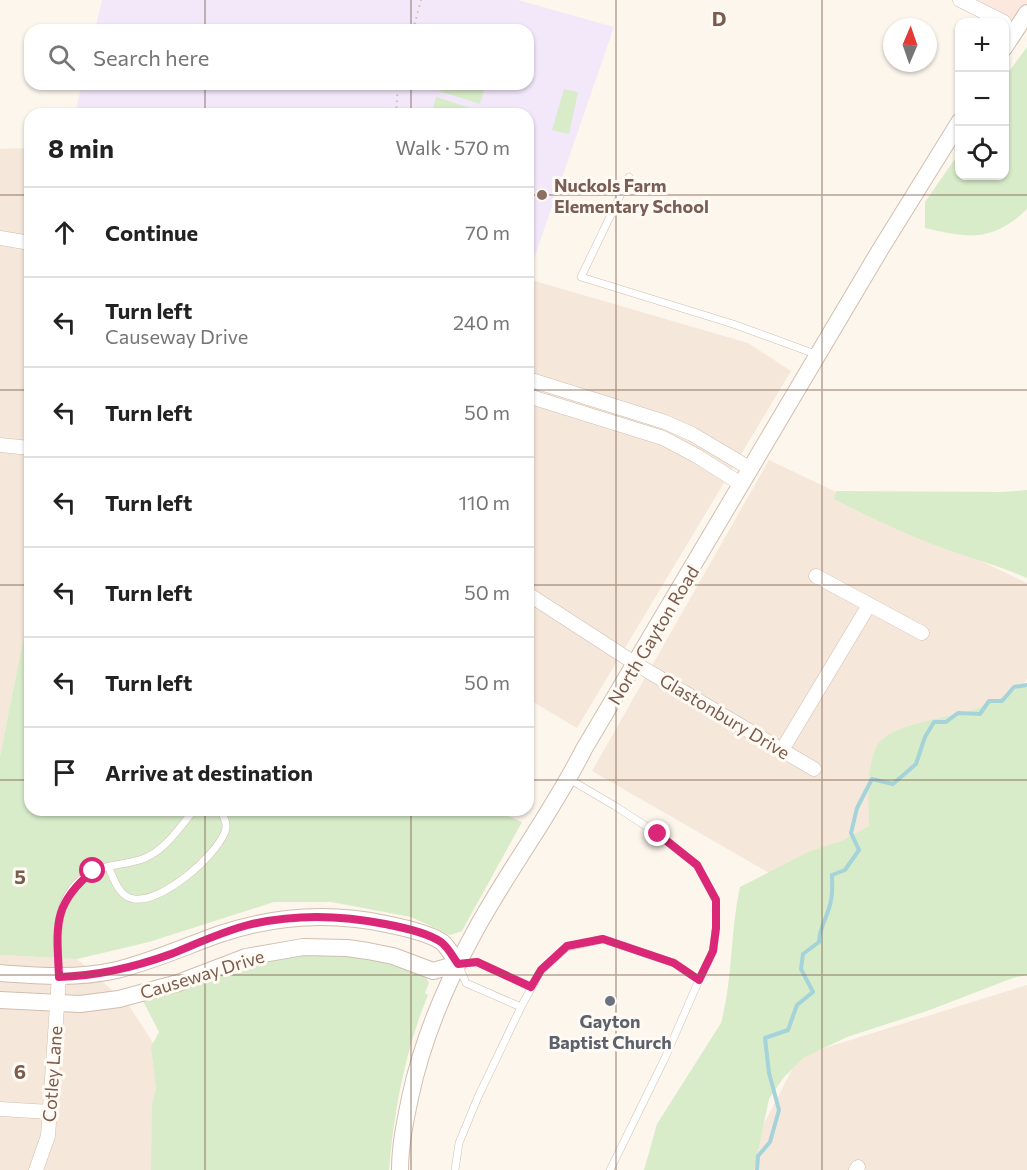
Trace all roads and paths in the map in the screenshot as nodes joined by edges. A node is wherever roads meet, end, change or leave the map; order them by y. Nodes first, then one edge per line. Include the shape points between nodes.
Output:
1 (421, 0) edge
2 (960, 0) edge
3 (1027, 13) edge
4 (995, 18) edge
5 (414, 24) edge
6 (1009, 25) edge
7 (398, 90) edge
8 (396, 108) edge
9 (957, 126) edge
10 (629, 177) dead end
11 (0, 238) edge
12 (24, 242) edge
13 (818, 355) junction
14 (534, 381) edge
15 (534, 398) edge
16 (0, 445) edge
17 (24, 447) edge
18 (750, 469) junction
19 (741, 484) junction
20 (816, 576) dead end
21 (534, 602) edge
22 (869, 605) junction
23 (922, 633) dead end
24 (636, 664) junction
25 (782, 750) junction
26 (814, 769) dead end
27 (569, 779) junction
28 (189, 816) edge
29 (223, 816) edge
30 (109, 868) junction
31 (458, 964) junction
32 (0, 973) edge
33 (59, 977) junction
34 (699, 980) junction
35 (531, 987) junction
36 (0, 1000) edge
37 (58, 1003) junction
38 (521, 1007) junction
39 (0, 1109) edge
40 (50, 1112) junction
41 (36, 1170) edge
42 (400, 1170) edge
43 (455, 1170) edge
44 (610, 1170) edge

1 - 5 path
2 - 4 street
3 - 6 street
7 - 8 path
9 - 13 street, North Gayton Road
10 - 13 lane via 581,277
11 - 12 street
13 - 18 street, North Gayton Road
14 - 18 street via 665,422
15 - 19 street via 663,438
16 - 17 street
18 - 19 street, North Gayton Road
19 - 24 street, North Gayton Road
20 - 22 street
21 - 24 street, Glastonbury Drive
22 - 23 street
22 - 25 street
24 - 25 street, Glastonbury Drive
24 - 27 street, North Gayton Road
25 - 26 street, Glastonbury Drive
27 - 31 street, North Gayton Road
27 - 34 lane via 658,834 697,865 716,900 713,951
28 - 30 lane via 171,839 147,858
29 - 30 lane via 225,832 194,870 175,886 152,897 133,899 120,891
30 - 33 lane via 93,871 76,885 63,904 57,924
31 - 33 street, Causeway Drive via 442,943 421,934 368,920 305,917 219,934 116,970
31 - 35 lane via 477,962
31 - 37 street, Causeway Drive via 433,971 368,951 303,947 246,957 178,983 119,999
31 - 38 lane via 466,983
31 - 42 street, North Gayton Road via 418,1062 404,1126
32 - 33 street, Causeway Drive
33 - 37 street, Cotley Lane
34 - 35 lane via 674,963 603,939 567,946 541,970
34 - 44 lane
35 - 38 lane
36 - 37 street, Causeway Drive
37 - 40 street, Cotley Lane
38 - 43 lane via 459,1143
39 - 40 street
40 - 41 street, Cotley Lane via 46,1143

